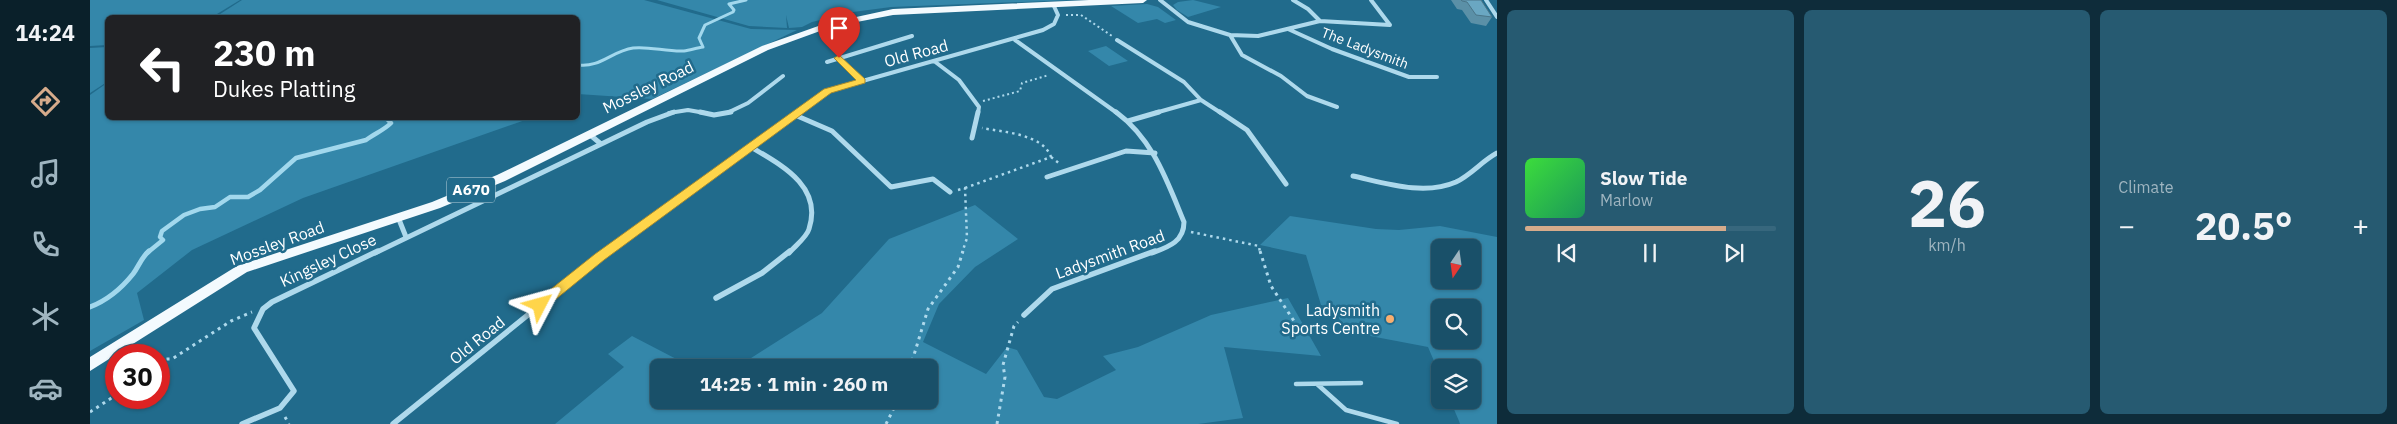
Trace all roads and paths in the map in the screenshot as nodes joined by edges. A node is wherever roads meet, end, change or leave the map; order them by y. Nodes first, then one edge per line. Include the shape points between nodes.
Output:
1 (1143, 0) edge
2 (1160, 0) edge
3 (1293, 0) edge
4 (1371, 0) edge
5 (1486, 0) edge
6 (1035, 2) edge
7 (1053, 4) junction
8 (1058, 15) junction
9 (1497, 17) edge
10 (1320, 21) junction
11 (1288, 29) junction
12 (1230, 35) junction
13 (912, 36) dead end
14 (1015, 40) junction
15 (1117, 40) joint
16 (839, 58) junction
17 (934, 61) junction
18 (827, 62) dead end
19 (1060, 72) junction
20 (783, 76) dead end
21 (1437, 77) dead end
22 (862, 81) junction
23 (1201, 100) junction
24 (976, 103) junction
25 (1337, 107) dead end
26 (795, 115) junction
27 (1128, 121) junction
28 (975, 126) junction
29 (589, 134) junction
30 (972, 138) dead end
31 (601, 144) junction
32 (750, 147) junction
33 (1155, 154) junction
34 (1497, 154) edge
35 (1353, 176) dead end
36 (1047, 178) dead end
37 (1286, 184) dead end
38 (965, 188) junction
39 (950, 192) joint
40 (398, 217) junction
41 (1184, 230) junction
42 (406, 237) junction
43 (716, 298) dead end
44 (263, 309) junction
45 (1024, 315) joint
46 (1294, 321) dead end
47 (172, 359) edge
48 (913, 359) edge
49 (90, 366) edge
50 (1360, 383) dead end
51 (1296, 384) dead end
52 (1317, 384) junction
53 (105, 402) edge
54 (894, 409) edge
55 (90, 412) edge
56 (242, 424) edge
57 (393, 424) edge
58 (886, 424) edge
59 (997, 424) edge
60 (1397, 424) edge

1 - 7 main road, Mossley Road / A670
2 - 12 street, The Ladysmith via 1188,22
3 - 10 street, The Ladysmith
4 - 10 street, The Ladysmith via 1390,25
5 - 9 street
6 - 7 main road, Mossley Road / A670
6 - 29 main road, Mossley Road / A670 via 892,12 856,17 809,30 765,48
7 - 8 street
8 - 14 street, Old Road via 1054,24
8 - 15 path via 1081,15
10 - 11 street, The Ladysmith
11 - 12 street, The Ladysmith via 1258,36
11 - 21 street, The Ladysmith via 1409,77
12 - 25 street via 1242,55 1281,76 1307,96
13 - 16 street
14 - 17 street, Old Road
14 - 19 street, Ladysmith Road
15 - 23 street via 1184,82
16 - 18 street
16 - 22 street
17 - 22 street, Old Road
17 - 24 street via 959,80
19 - 24 path via 1022,83 1020,91
19 - 27 street, Ladysmith Road
20 - 31 street, Kingsley Close via 726,114 708,116 689,110 670,113
22 - 26 street, Old Road via 827,91
23 - 27 street
23 - 37 street via 1247,130
24 - 28 street via 979,107
26 - 32 street, Old Road
26 - 39 street via 832,131 891,187 933,179
27 - 33 street, Ladysmith Road
28 - 30 street
28 - 38 path via 1032,140 1047,147 1051,157
29 - 31 street
29 - 40 main road, Mossley Road / A670 via 501,178
31 - 42 street, Kingsley Close
32 - 43 street via 785,167 805,187 812,206 809,230 786,256
32 - 57 street, Old Road via 599,257
33 - 36 street via 1126,151
33 - 41 street, Ladysmith Road via 1184,222
34 - 35 street via 1455,183 1434,188 1398,186
38 - 39 path
38 - 48 path via 967,238 958,267 928,308
40 - 42 street
40 - 49 main road, Mossley Road / A670 via 242,269
41 - 45 street, Ladysmith Road via 1175,244 1052,289
41 - 46 path via 1259,246 1268,283
42 - 44 street, Kingsley Close via 282,296
44 - 47 path via 232,321
44 - 56 street via 254,328 294,391 280,408
45 - 59 path via 1014,326 1003,365 1005,377
50 - 52 lane
51 - 52 lane
52 - 60 lane via 1346,410
53 - 55 path
54 - 58 path

